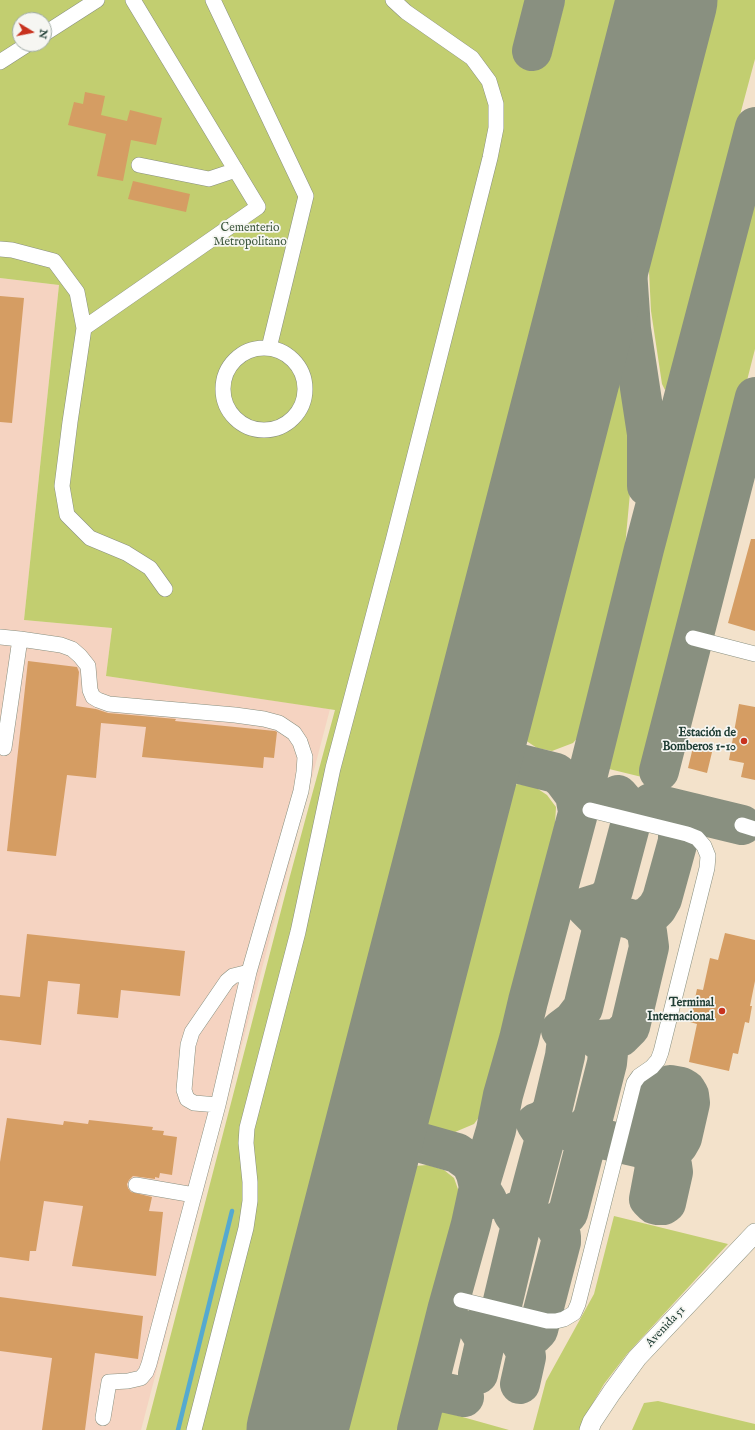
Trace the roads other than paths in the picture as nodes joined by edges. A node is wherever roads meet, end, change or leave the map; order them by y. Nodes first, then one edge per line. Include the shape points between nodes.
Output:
1 (97, 0) edge
2 (133, 0) edge
3 (213, 0) edge
4 (393, 0) edge
5 (52, 29) edge
6 (16, 52) edge
7 (0, 62) edge
8 (139, 165) dead end
9 (236, 170) junction
10 (0, 249) edge
11 (84, 328) junction
12 (269, 348) junction
13 (165, 589) dead end
14 (0, 637) edge
15 (693, 638) dead end
16 (20, 639) junction
17 (755, 654) edge
18 (4, 748) dead end
19 (590, 810) dead end
20 (249, 972) junction
21 (218, 1105) junction
22 (136, 1185) dead end
23 (194, 1195) junction
24 (755, 1233) edge
25 (461, 1300) dead end
26 (103, 1418) dead end
27 (194, 1430) edge
28 (589, 1430) edge

1 - 5 lane
2 - 9 lane
3 - 12 lane via 306,196
4 - 27 lane via 472,58 489,81 496,104 496,128 394,542 333,768 298,932 247,1128 250,1201 246,1228
6 - 7 lane
8 - 9 lane via 209,179
9 - 11 lane via 258,207
10 - 11 lane via 54,261 77,292
11 - 13 lane via 62,486 68,514 90,538 126,553 150,568
12 - 12 lane via 254,349 240,355 229,366 223,381 223,396 228,410 238,422 252,429 267,431 282,427 294,418 302,405 305,390 303,375 295,362 283,352
14 - 16 lane
15 - 17 lane
16 - 18 lane
16 - 20 lane via 62,644 72,649 88,666 93,696 109,704 264,719 279,723 294,733 305,758 301,791
19 - 25 lane via 687,834 697,838 708,856 661,1052 652,1067 639,1076 633,1088 574,1313 556,1322 547,1321
20 - 21 lane
20 - 21 lane via 233,976 227,981 192,1032 188,1044 184,1090 187,1099 194,1103
21 - 23 lane
22 - 23 lane
23 - 26 lane via 146,1372 141,1378 109,1382
24 - 28 main road, Avenida 51 via 637,1358

